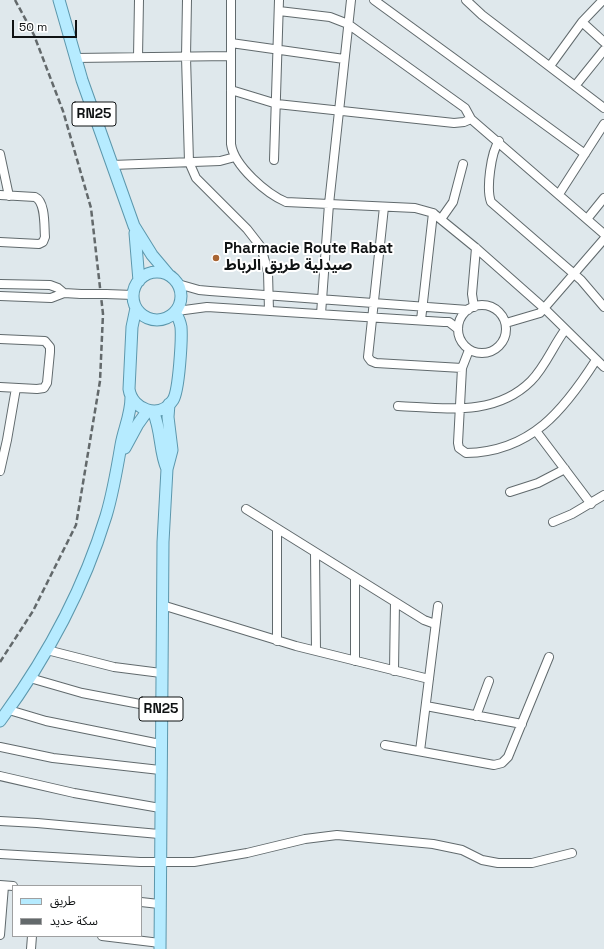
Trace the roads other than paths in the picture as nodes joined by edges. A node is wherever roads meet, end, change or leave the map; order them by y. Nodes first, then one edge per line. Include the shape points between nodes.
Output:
1 (59, 0) edge
2 (139, 0) edge
3 (187, 0) edge
4 (231, 0) edge
5 (280, 0) edge
6 (351, 0) edge
7 (374, 0) edge
8 (467, 0) edge
9 (603, 0) edge
10 (279, 11) junction
11 (582, 22) junction
12 (348, 24) junction
13 (604, 42) edge
14 (231, 44) junction
15 (279, 49) junction
16 (604, 50) edge
17 (231, 56) junction
18 (138, 57) junction
19 (186, 57) junction
20 (75, 58) junction
21 (344, 59) junction
22 (550, 66) junction
23 (575, 86) junction
24 (231, 90) junction
25 (277, 104) junction
26 (604, 108) edge
27 (339, 110) junction
28 (471, 119) junction
29 (604, 124) edge
30 (601, 138) edge
31 (499, 141) junction
32 (0, 154) edge
33 (585, 154) junction
34 (235, 157) junction
35 (274, 160) dead end
36 (189, 162) junction
37 (464, 164) dead end
38 (112, 165) junction
39 (559, 194) junction
40 (0, 195) edge
41 (9, 196) junction
42 (604, 198) edge
43 (329, 204) junction
44 (384, 207) junction
45 (433, 213) junction
46 (441, 219) junction
47 (587, 219) junction
48 (134, 226) junction
49 (604, 234) edge
50 (604, 240) edge
51 (0, 242) edge
52 (476, 248) junction
53 (168, 274) junction
54 (574, 275) junction
55 (139, 281) junction
56 (0, 284) edge
57 (178, 284) junction
58 (64, 293) junction
59 (133, 295) junction
60 (0, 296) edge
61 (270, 296) junction
62 (323, 299) junction
63 (374, 303) junction
64 (422, 306) junction
65 (604, 307) edge
66 (136, 308) junction
67 (471, 308) junction
68 (545, 309) junction
69 (269, 311) junction
70 (176, 312) junction
71 (321, 314) junction
72 (372, 317) junction
73 (421, 320) junction
74 (506, 323) junction
75 (458, 329) junction
76 (565, 330) junction
77 (0, 339) edge
78 (469, 350) junction
79 (596, 360) junction
80 (604, 367) edge
81 (462, 368) junction
82 (0, 388) edge
83 (16, 388) junction
84 (131, 398) junction
85 (170, 404) junction
86 (398, 406) dead end
87 (460, 409) junction
88 (151, 411) junction
89 (536, 431) junction
90 (121, 453) junction
91 (167, 469) junction
92 (565, 469) junction
93 (0, 470) edge
94 (510, 492) dead end
95 (604, 495) edge
96 (591, 504) junction
97 (246, 509) dead end
98 (553, 522) dead end
99 (277, 530) junction
100 (315, 553) junction
101 (355, 577) junction
102 (395, 602) junction
103 (162, 605) junction
104 (438, 606) dead end
105 (436, 624) junction
106 (276, 640) junction
107 (48, 650) junction
108 (316, 652) junction
109 (549, 657) dead end
110 (355, 662) junction
111 (394, 671) junction
112 (161, 672) junction
113 (30, 678) junction
114 (429, 679) junction
115 (489, 681) dead end
116 (426, 706) junction
117 (160, 708) junction
118 (8, 710) junction
119 (476, 716) junction
120 (0, 721) edge
121 (522, 724) junction
122 (160, 744) junction
123 (385, 745) dead end
124 (0, 747) edge
125 (420, 752) junction
126 (160, 770) junction
127 (0, 776) edge
128 (160, 808) junction
129 (0, 821) edge
130 (160, 834) junction
131 (572, 853) dead end
132 (0, 854) edge
133 (160, 862) junction
134 (2, 886) edge
135 (142, 902) edge
136 (159, 904) junction
137 (0, 935) edge
138 (32, 937) edge
139 (108, 937) edge
140 (160, 946) edge
141 (31, 949) edge

1 - 20 main road, RN25
2 - 18 street
3 - 19 street
4 - 14 street
5 - 10 street
6 - 12 street
7 - 33 street
8 - 22 street via 482,15
9 - 11 street
10 - 12 street via 324,16
10 - 15 street
11 - 13 street
11 - 22 street
12 - 21 street
12 - 28 street via 465,108
14 - 15 street
14 - 17 street
15 - 21 street
15 - 25 street
16 - 23 street
17 - 19 street
17 - 24 street
18 - 19 street
18 - 20 street
19 - 36 street
20 - 38 main road, RN25
21 - 27 street
22 - 23 street
23 - 26 street
24 - 25 street
24 - 34 street via 231,144
25 - 27 street
25 - 35 street
27 - 28 street via 454,122
27 - 43 street
28 - 31 street
29 - 30 street
30 - 33 street
31 - 39 street
31 - 54 street via 492,154 489,194 491,202
32 - 41 street
33 - 39 street
34 - 36 street via 220,161
34 - 43 street via 244,169 278,198 291,202
36 - 38 street
36 - 61 street via 196,178 247,229 261,247 268,272
37 - 46 street via 453,202
38 - 48 main road, RN25
39 - 47 street
40 - 41 street
41 - 51 street via 39,199 42,205 44,240 39,244
42 - 47 street
43 - 44 street
43 - 62 street
44 - 45 street via 415,208
44 - 63 street
45 - 46 street
45 - 64 street
46 - 52 street
47 - 49 street
48 - 53 main road, RN25 via 152,255
48 - 55 main road, RN25
50 - 54 street
52 - 67 street
52 - 68 street
53 - 55 main road via 152,273
53 - 57 main road, RN25
54 - 65 street
54 - 68 street
55 - 59 main road, RN25
56 - 58 street via 50,285
57 - 61 street via 199,290
57 - 70 main road, RN25 via 181,299
58 - 59 street, bridge
58 - 60 street via 51,298
59 - 66 main road
61 - 62 street
61 - 69 street
62 - 63 street
62 - 71 street
63 - 64 street
63 - 72 street
64 - 67 street
64 - 73 street
66 - 70 main road via 146,317 155,320 168,318
66 - 84 main road via 132,333 129,389
67 - 74 street via 480,305 493,308 503,316
67 - 75 street via 461,318
68 - 74 street via 534,316
68 - 76 street
69 - 70 street via 207,307
69 - 71 street
70 - 85 main road, RN25 via 181,333 177,390
71 - 72 street
72 - 73 street
72 - 81 street via 368,353 371,361
73 - 75 street via 449,322
74 - 78 street via 505,337 496,349 483,354
75 - 78 street via 460,340
76 - 79 street
76 - 87 street via 542,367 520,391 491,405
77 - 83 street via 40,340 45,341 50,347 46,386 41,389
78 - 81 street
79 - 80 street
79 - 89 street via 565,406
81 - 87 street
82 - 83 street
83 - 93 street
84 - 88 main road via 140,407
84 - 90 main road via 131,413
85 - 88 main road
85 - 91 main road, RN25 via 168,417 172,450
86 - 87 street
87 - 89 street via 458,446 466,453 502,446
88 - 90 main road via 142,418
88 - 91 main road, RN25 via 160,430
89 - 92 street
90 - 107 main road via 106,516 91,558
91 - 103 main road, RN25
92 - 94 street via 538,483
92 - 96 street
95 - 96 street
96 - 98 street
97 - 99 street
99 - 100 street
99 - 106 street
100 - 101 street
100 - 108 street
101 - 102 street
101 - 110 street
102 - 105 street via 424,620
102 - 111 street
103 - 106 street
103 - 112 main road, RN25
104 - 105 street
105 - 114 street
106 - 108 street
107 - 112 street via 114,667
107 - 113 main road
108 - 110 street
109 - 121 street
110 - 111 street
111 - 114 street
112 - 117 main road, RN25
113 - 117 street via 82,693
113 - 118 main road
114 - 116 street
115 - 119 street
116 - 119 street
116 - 125 street
117 - 122 main road, RN25
118 - 120 main road
118 - 122 street via 46,721
119 - 121 street
121 - 125 street via 508,757 498,764
122 - 126 main road, RN25
123 - 125 street
124 - 126 street via 60,760
126 - 128 main road, RN25
127 - 128 street
128 - 130 main road, RN25
129 - 130 street
130 - 133 main road, RN25
131 - 133 street via 532,863 498,863 482,860 462,850 433,844 337,835 305,839 209,860
132 - 133 street
133 - 136 main road, RN25
134 - 137 street
135 - 136 street
136 - 140 main road, RN25
138 - 141 street
139 - 140 street

